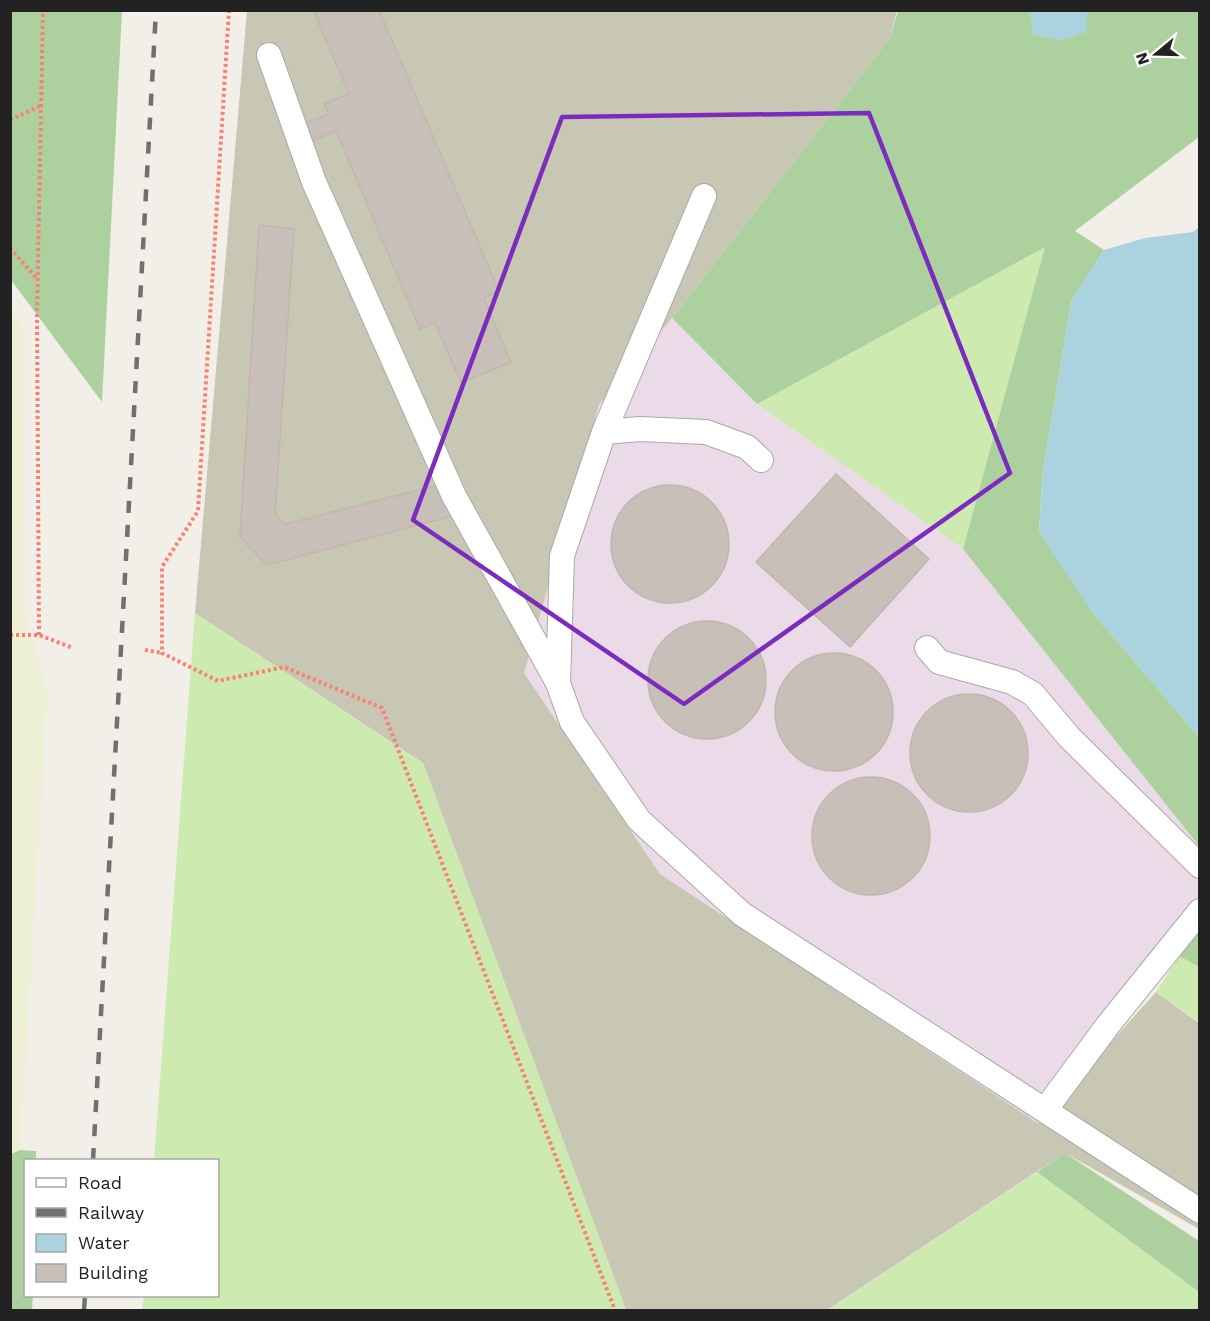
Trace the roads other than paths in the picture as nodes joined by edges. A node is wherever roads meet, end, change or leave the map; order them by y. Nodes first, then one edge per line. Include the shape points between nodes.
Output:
1 (269, 55) dead end
2 (704, 196) dead end
3 (604, 432) junction
4 (761, 460) dead end
5 (927, 648) dead end
6 (558, 683) junction
7 (1200, 866) edge
8 (1200, 911) edge
9 (1045, 1110) junction
10 (1200, 1211) edge

1 - 6 lane via 314,182 454,496
2 - 3 lane
3 - 4 lane via 706,432 747,447
3 - 6 lane via 562,556
5 - 7 lane via 939,662 1012,682 1033,694 1069,737
6 - 9 lane via 572,722 639,820 742,914
8 - 9 lane
9 - 10 lane

